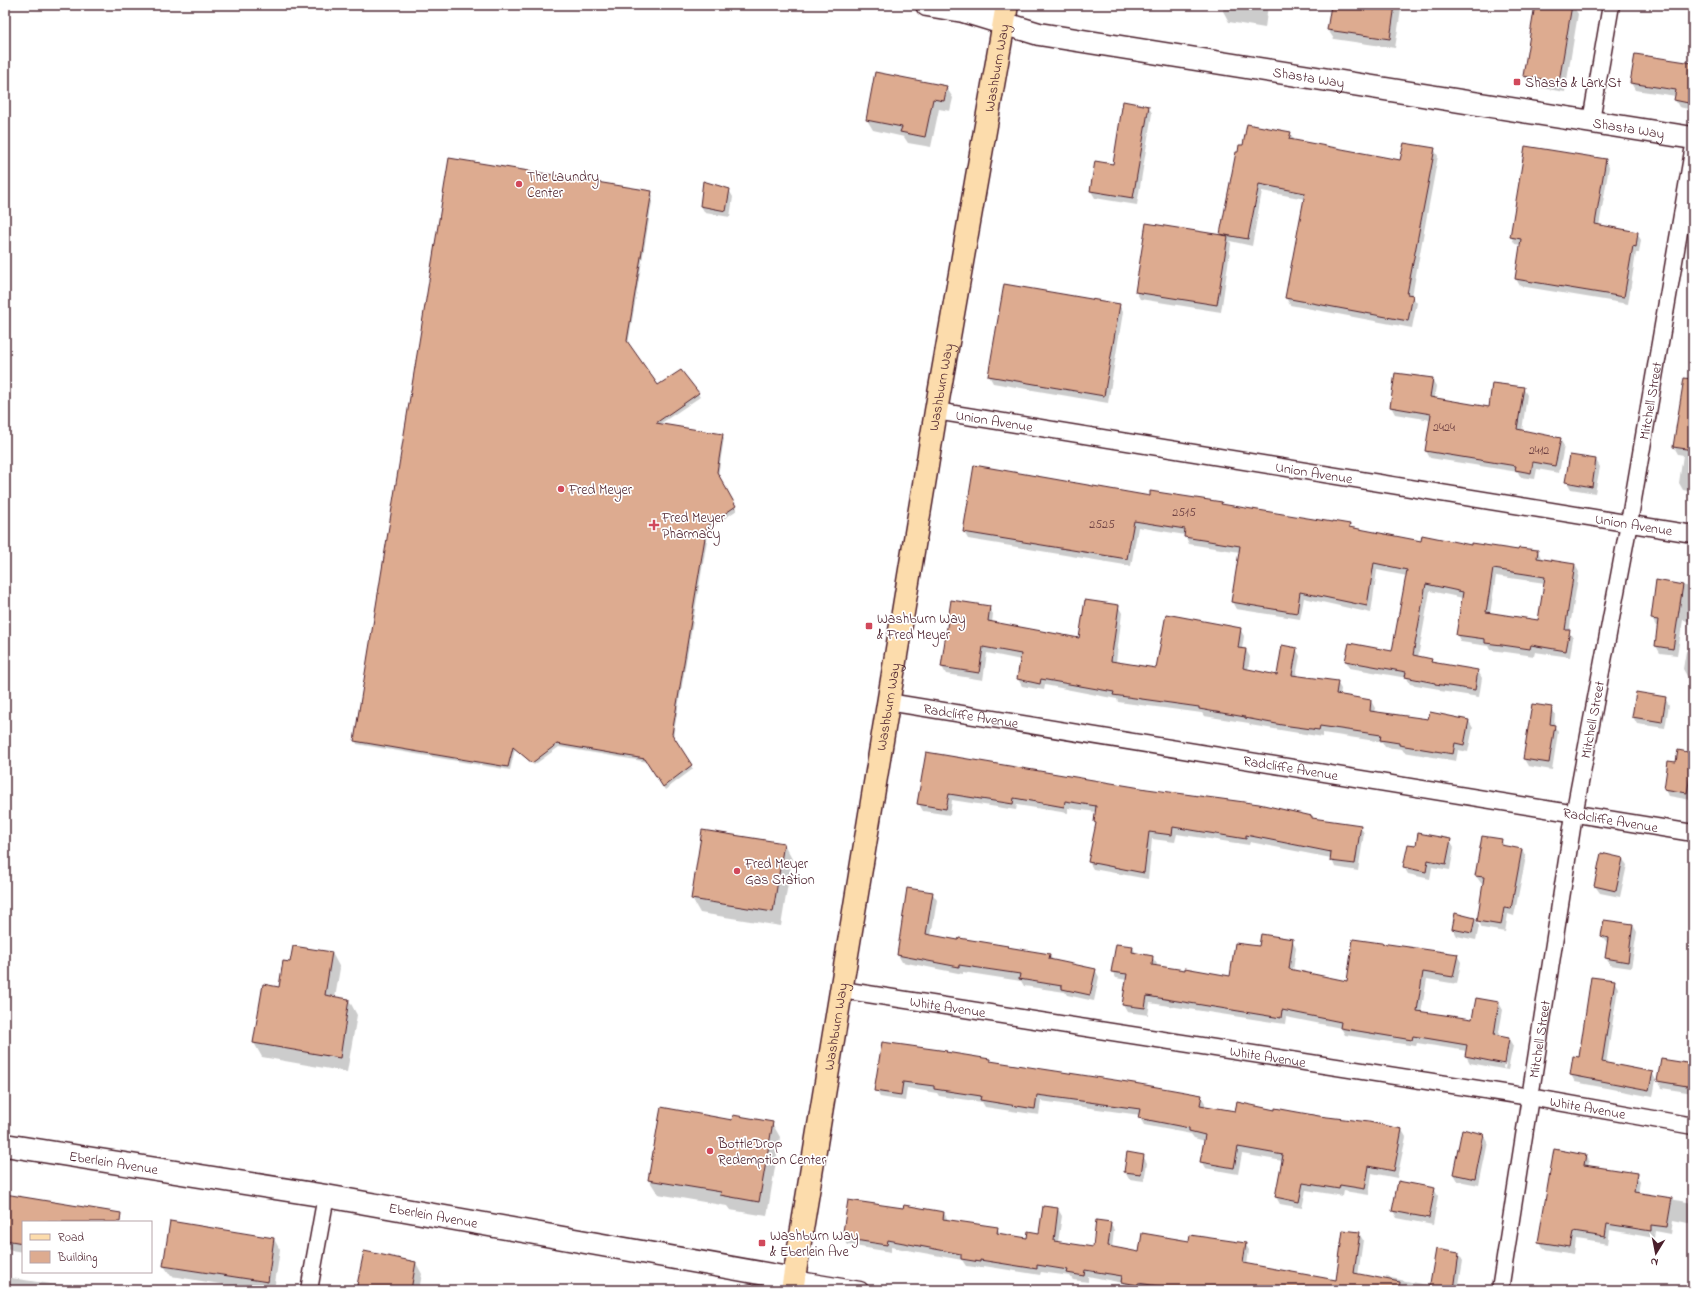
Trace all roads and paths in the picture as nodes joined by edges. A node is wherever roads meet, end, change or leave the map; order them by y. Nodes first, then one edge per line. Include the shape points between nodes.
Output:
1 (927, 5) edge
2 (1611, 5) edge
3 (1006, 14) edge
4 (1591, 121) junction
5 (1693, 138) edge
6 (1693, 151) edge
7 (936, 411) junction
8 (1629, 523) junction
9 (1693, 534) edge
10 (888, 702) junction
11 (1574, 815) junction
12 (1693, 833) edge
13 (842, 990) junction
14 (1530, 1097) junction
15 (1693, 1126) edge
16 (5, 1145) edge
17 (326, 1196) junction
18 (793, 1285) edge
19 (309, 1290) edge
20 (860, 1290) edge
21 (1500, 1290) edge

1 - 3 street, Shasta Way
2 - 4 street
3 - 4 street, Shasta Way via 1039,34
3 - 7 main road, Washburn Way
4 - 5 street, Shasta Way
6 - 8 street, Mitchell Street
7 - 8 street, Union Avenue
7 - 10 main road, Washburn Way
8 - 9 street, Union Avenue
8 - 11 street, Mitchell Street
10 - 11 street, Radcliffe Avenue
10 - 13 main road, Washburn Way
11 - 12 street, Radcliffe Avenue
11 - 14 street, Mitchell Street
13 - 14 street, White Avenue
13 - 18 main road, Washburn Way
14 - 15 street, White Avenue
14 - 21 street, Mitchell Street
16 - 17 street, Eberlein Avenue
17 - 18 street, Eberlein Avenue
17 - 19 street
18 - 20 street, Eberlein Avenue

